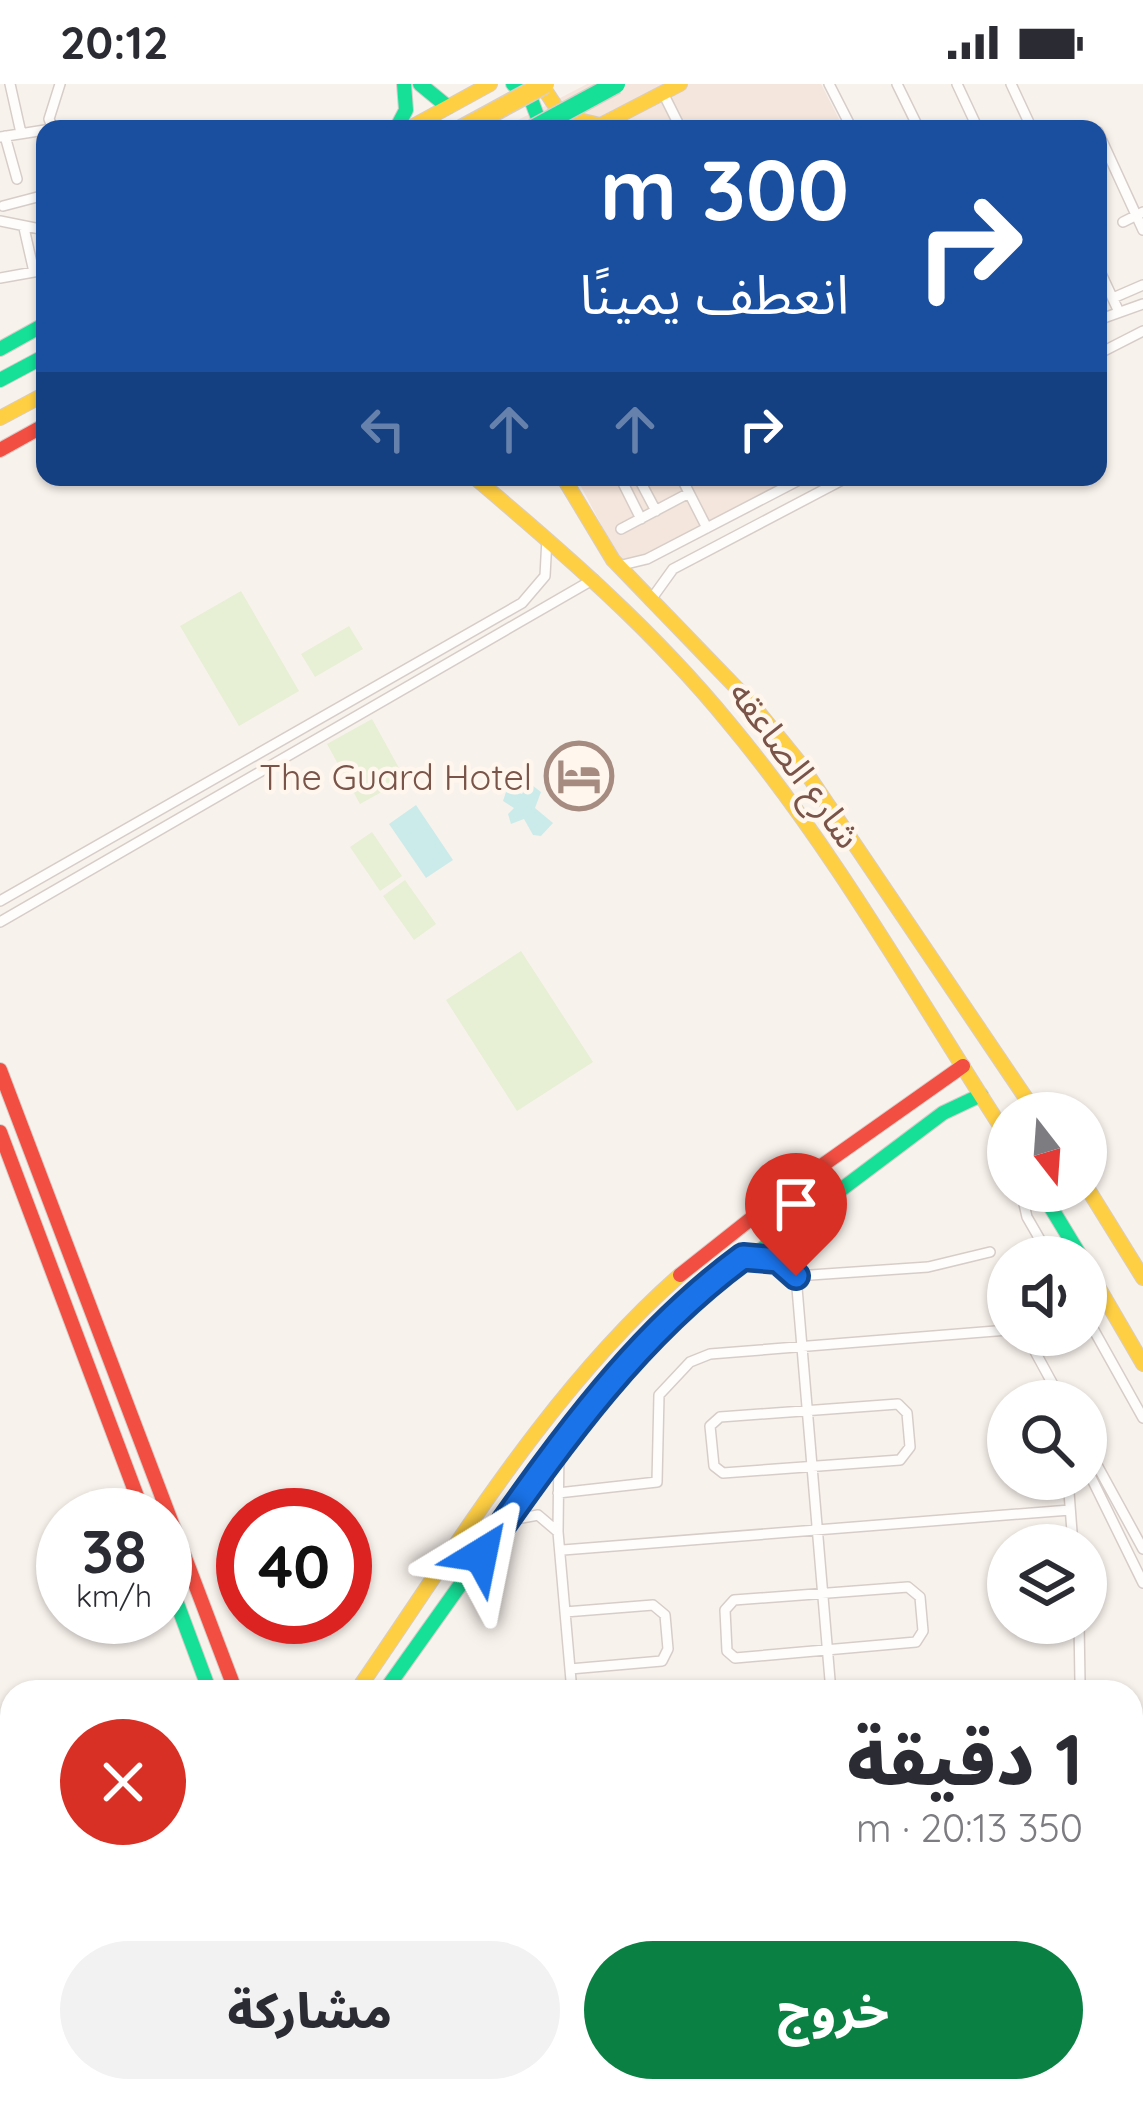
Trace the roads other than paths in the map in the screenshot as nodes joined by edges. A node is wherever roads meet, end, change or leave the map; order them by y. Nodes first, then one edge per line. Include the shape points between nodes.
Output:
1 (10, 84) edge
2 (60, 84) edge
3 (404, 84) edge
4 (420, 84) edge
5 (490, 84) edge
6 (513, 84) edge
7 (543, 84) edge
8 (616, 84) edge
9 (830, 84) edge
10 (897, 84) edge
11 (957, 84) edge
12 (1011, 84) edge
13 (671, 88) edge
14 (448, 106) junction
15 (49, 120) edge
16 (400, 120) edge
17 (424, 120) edge
18 (479, 120) edge
19 (539, 120) edge
20 (550, 120) edge
21 (571, 120) edge
22 (609, 120) edge
23 (679, 120) edge
24 (848, 120) edge
25 (915, 120) edge
26 (974, 120) edge
27 (1028, 120) edge
28 (36, 131) edge
29 (20, 134) junction
30 (2, 136) edge
31 (1107, 150) edge
32 (0, 183) edge
33 (36, 196) edge
34 (2, 201) edge
35 (1140, 214) edge
36 (1123, 222) dead end
37 (4, 223) edge
38 (24, 228) junction
39 (36, 229) edge
40 (1143, 229) edge
41 (1131, 235) dead end
42 (36, 262) edge
43 (36, 272) edge
44 (0, 278) edge
45 (1143, 285) edge
46 (1107, 286) edge
47 (1113, 298) junction
48 (1143, 304) edge
49 (1119, 312) junction
50 (1107, 317) edge
51 (36, 329) edge
52 (1143, 331) edge
53 (0, 349) edge
54 (1107, 349) edge
55 (36, 361) edge
56 (0, 380) edge
57 (36, 399) edge
58 (0, 418) edge
59 (36, 430) edge
60 (0, 450) edge
61 (485, 486) edge
62 (569, 486) edge
63 (625, 486) edge
64 (643, 486) edge
65 (686, 486) edge
66 (788, 486) edge
67 (831, 486) edge
68 (689, 493) junction
69 (656, 511) junction
70 (641, 518) junction
71 (707, 528) junction
72 (621, 529) dead end
73 (547, 538) junction
74 (653, 556) junction
75 (618, 566) junction
76 (667, 573) junction
77 (594, 579) junction
78 (538, 590) junction
79 (650, 601) junction
80 (555, 604) junction
81 (0, 901) edge
82 (0, 922) edge
83 (963, 1066) junction
84 (0, 1070) edge
85 (1022, 1092) edge
86 (982, 1095) junction
87 (987, 1103) edge
88 (0, 1132) edge
89 (807, 1211) junction
90 (1102, 1212) edge
91 (987, 1253) edge
92 (743, 1257) junction
93 (796, 1276) junction
94 (1143, 1278) edge
95 (1107, 1302) edge
96 (987, 1332) edge
97 (802, 1347) junction
98 (1107, 1354) edge
99 (1143, 1364) edge
100 (808, 1410) junction
101 (1143, 1418) edge
102 (559, 1447) junction
103 (812, 1467) junction
104 (1107, 1483) edge
105 (134, 1488) edge
106 (558, 1492) junction
107 (1069, 1500) edge
108 (1102, 1500) edge
109 (1070, 1510) junction
110 (506, 1521) junction
111 (1071, 1524) edge
112 (818, 1530) junction
113 (558, 1532) junction
114 (1143, 1549) edge
115 (562, 1550) dead end
116 (1143, 1583) edge
117 (824, 1593) junction
118 (565, 1612) junction
119 (192, 1644) edge
120 (1079, 1644) edge
121 (828, 1650) junction
122 (570, 1669) junction
123 (206, 1680) edge
124 (231, 1680) edge
125 (365, 1680) edge
126 (393, 1680) edge
127 (571, 1680) edge
128 (831, 1680) edge
129 (1080, 1680) edge

1 - 29 street
2 - 15 street
3 - 16 main road
4 - 14 main road
5 - 14 main road
6 - 19 main road
7 - 18 main road, bridge
7 - 21 main road via 550,106
8 - 20 main road, bridge
9 - 24 street
10 - 25 street
11 - 26 street
12 - 27 street
13 - 22 main road
13 - 23 street
14 - 17 main road
28 - 29 street
29 - 30 street
30 - 32 street via 20,178
31 - 35 street
33 - 34 street
34 - 37 street
35 - 36 street
35 - 40 street
37 - 38 street
38 - 39 street
38 - 42 street
40 - 41 street
43 - 44 street
45 - 47 street
46 - 47 street
47 - 49 street
48 - 49 street
49 - 50 street
51 - 53 main road
52 - 54 street
55 - 56 main road
57 - 58 main road
59 - 60 main road
61 - 73 main road, شارع الصاعقه
62 - 75 main road, شارع الصاعقه
63 - 70 street
64 - 69 street
65 - 68 street
66 - 71 street
67 - 76 street
68 - 69 street
68 - 71 street
69 - 70 street
70 - 72 street
71 - 74 street
73 - 77 main road, شارع الصاعقه
73 - 78 street
74 - 75 street
74 - 76 street via 655,568
75 - 79 main road, شارع الصاعقه
76 - 79 street
77 - 80 street
77 - 83 main road, شارع الصاعقه via 755,755
78 - 80 street
78 - 81 street
79 - 85 main road, شارع الصاعقه via 791,752
80 - 82 street
83 - 86 main road, شارع الصاعقه
83 - 125 main road via 699,1260 623,1329 566,1396
84 - 124 main road
86 - 87 main road, شارع الصاعقه
86 - 89 main road via 943,1113
88 - 105 main road
89 - 92 main road
89 - 93 street
90 - 94 main road
91 - 93 street via 928,1267
92 - 93 street via 778,1260
92 - 102 main road via 647,1339
93 - 97 street
95 - 99 main road
96 - 97 street
97 - 100 street
97 - 106 street via 697,1358 657,1399 657,1482
98 - 101 street
100 - 103 street
100 - 103 street via 894,1404 908,1417 904,1458
100 - 103 street via 720,1417 710,1430 720,1472
102 - 106 street
102 - 110 main road
103 - 112 street
104 - 114 street
106 - 113 street
107 - 109 street
108 - 116 street
109 - 111 street
109 - 112 street
110 - 113 street via 538,1516
110 - 126 main road
112 - 115 street
112 - 117 street
113 - 118 street
117 - 121 street
117 - 121 street via 911,1588 920,1597 923,1631 913,1642
117 - 121 street via 731,1602 726,1648 735,1658
118 - 122 street
118 - 122 street via 653,1605 665,1615 668,1649 662,1661
119 - 123 main road
120 - 129 street
121 - 128 street
122 - 127 street

